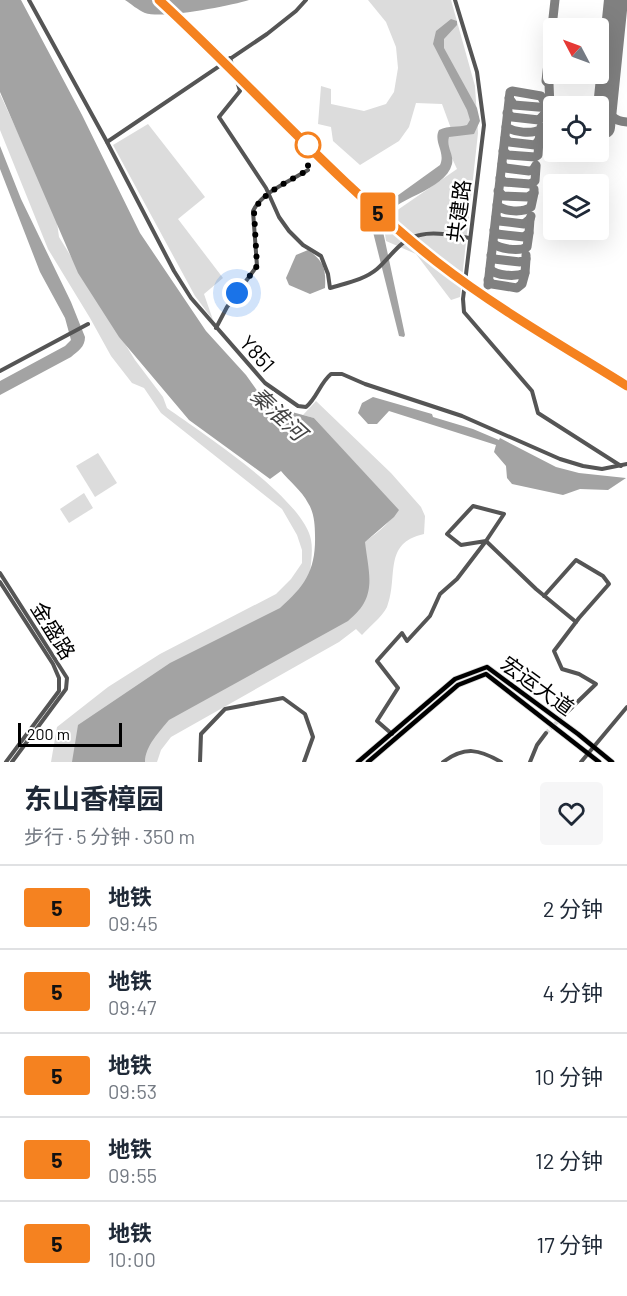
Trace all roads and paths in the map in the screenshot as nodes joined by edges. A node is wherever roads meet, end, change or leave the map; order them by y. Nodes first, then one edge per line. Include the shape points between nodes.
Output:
1 (29, 0) edge
2 (306, 0) edge
3 (455, 0) edge
4 (230, 58) junction
5 (107, 142) junction
6 (308, 170) dead end
7 (269, 194) junction
8 (470, 238) junction
9 (88, 324) dead end
10 (216, 328) junction
11 (0, 371) edge
12 (627, 464) edge
13 (621, 466) junction
14 (486, 541) junction
15 (0, 573) edge
16 (0, 582) edge
17 (544, 596) junction
18 (576, 622) junction
19 (627, 707) edge
20 (565, 714) tunnel mouth
21 (546, 733) tunnel mouth
22 (392, 734) junction
23 (593, 747) junction
24 (588, 754) junction
25 (6, 762) edge
26 (12, 762) edge
27 (200, 762) edge
28 (304, 762) edge
29 (358, 762) edge
30 (368, 762) edge
31 (443, 762) edge
32 (501, 762) edge
33 (530, 762) edge
34 (581, 762) edge
35 (599, 762) edge
36 (612, 762) edge

1 - 5 street, Y851
2 - 4 street via 267,34
3 - 8 street, 共建路 via 477,72 484,125
4 - 5 street
4 - 7 street via 240,91 219,117
5 - 10 street, Y851 via 174,271
6 - 7 street
7 - 8 street via 289,231 321,256 330,288 368,275 399,245 418,235
7 - 10 street via 256,204 254,211 257,266
8 - 13 street, 共建路 via 464,312 532,391 538,413
9 - 11 street
10 - 13 street, Y851 via 265,383 298,406 312,402 331,374 342,374 462,416 560,459 602,469
12 - 13 street
14 - 14 street via 461,545 447,534 473,506 504,514
14 - 17 street
14 - 22 street via 457,579 440,594 430,616 407,641 402,633 377,661 398,688 377,721
15 - 26 street, 金盛路 via 67,678 66,689
16 - 25 street, 金盛路 via 53,664 61,684
17 - 18 street
17 - 18 street via 576,560 603,576 609,584
18 - 20 street via 554,651 562,669 596,684
19 - 23 street
21 - 33 street
22 - 23 main road, 宏运大道 via 455,679 487,667
22 - 29 main road, 宏运大道
23 - 24 street
23 - 36 main road, 宏运大道
24 - 30 main road, 宏运大道 via 486,674 458,685
24 - 34 street
24 - 35 main road, 宏运大道
27 - 28 street via 201,734 225,710 283,699 305,714 314,736
31 - 32 street via 452,755 476,750

